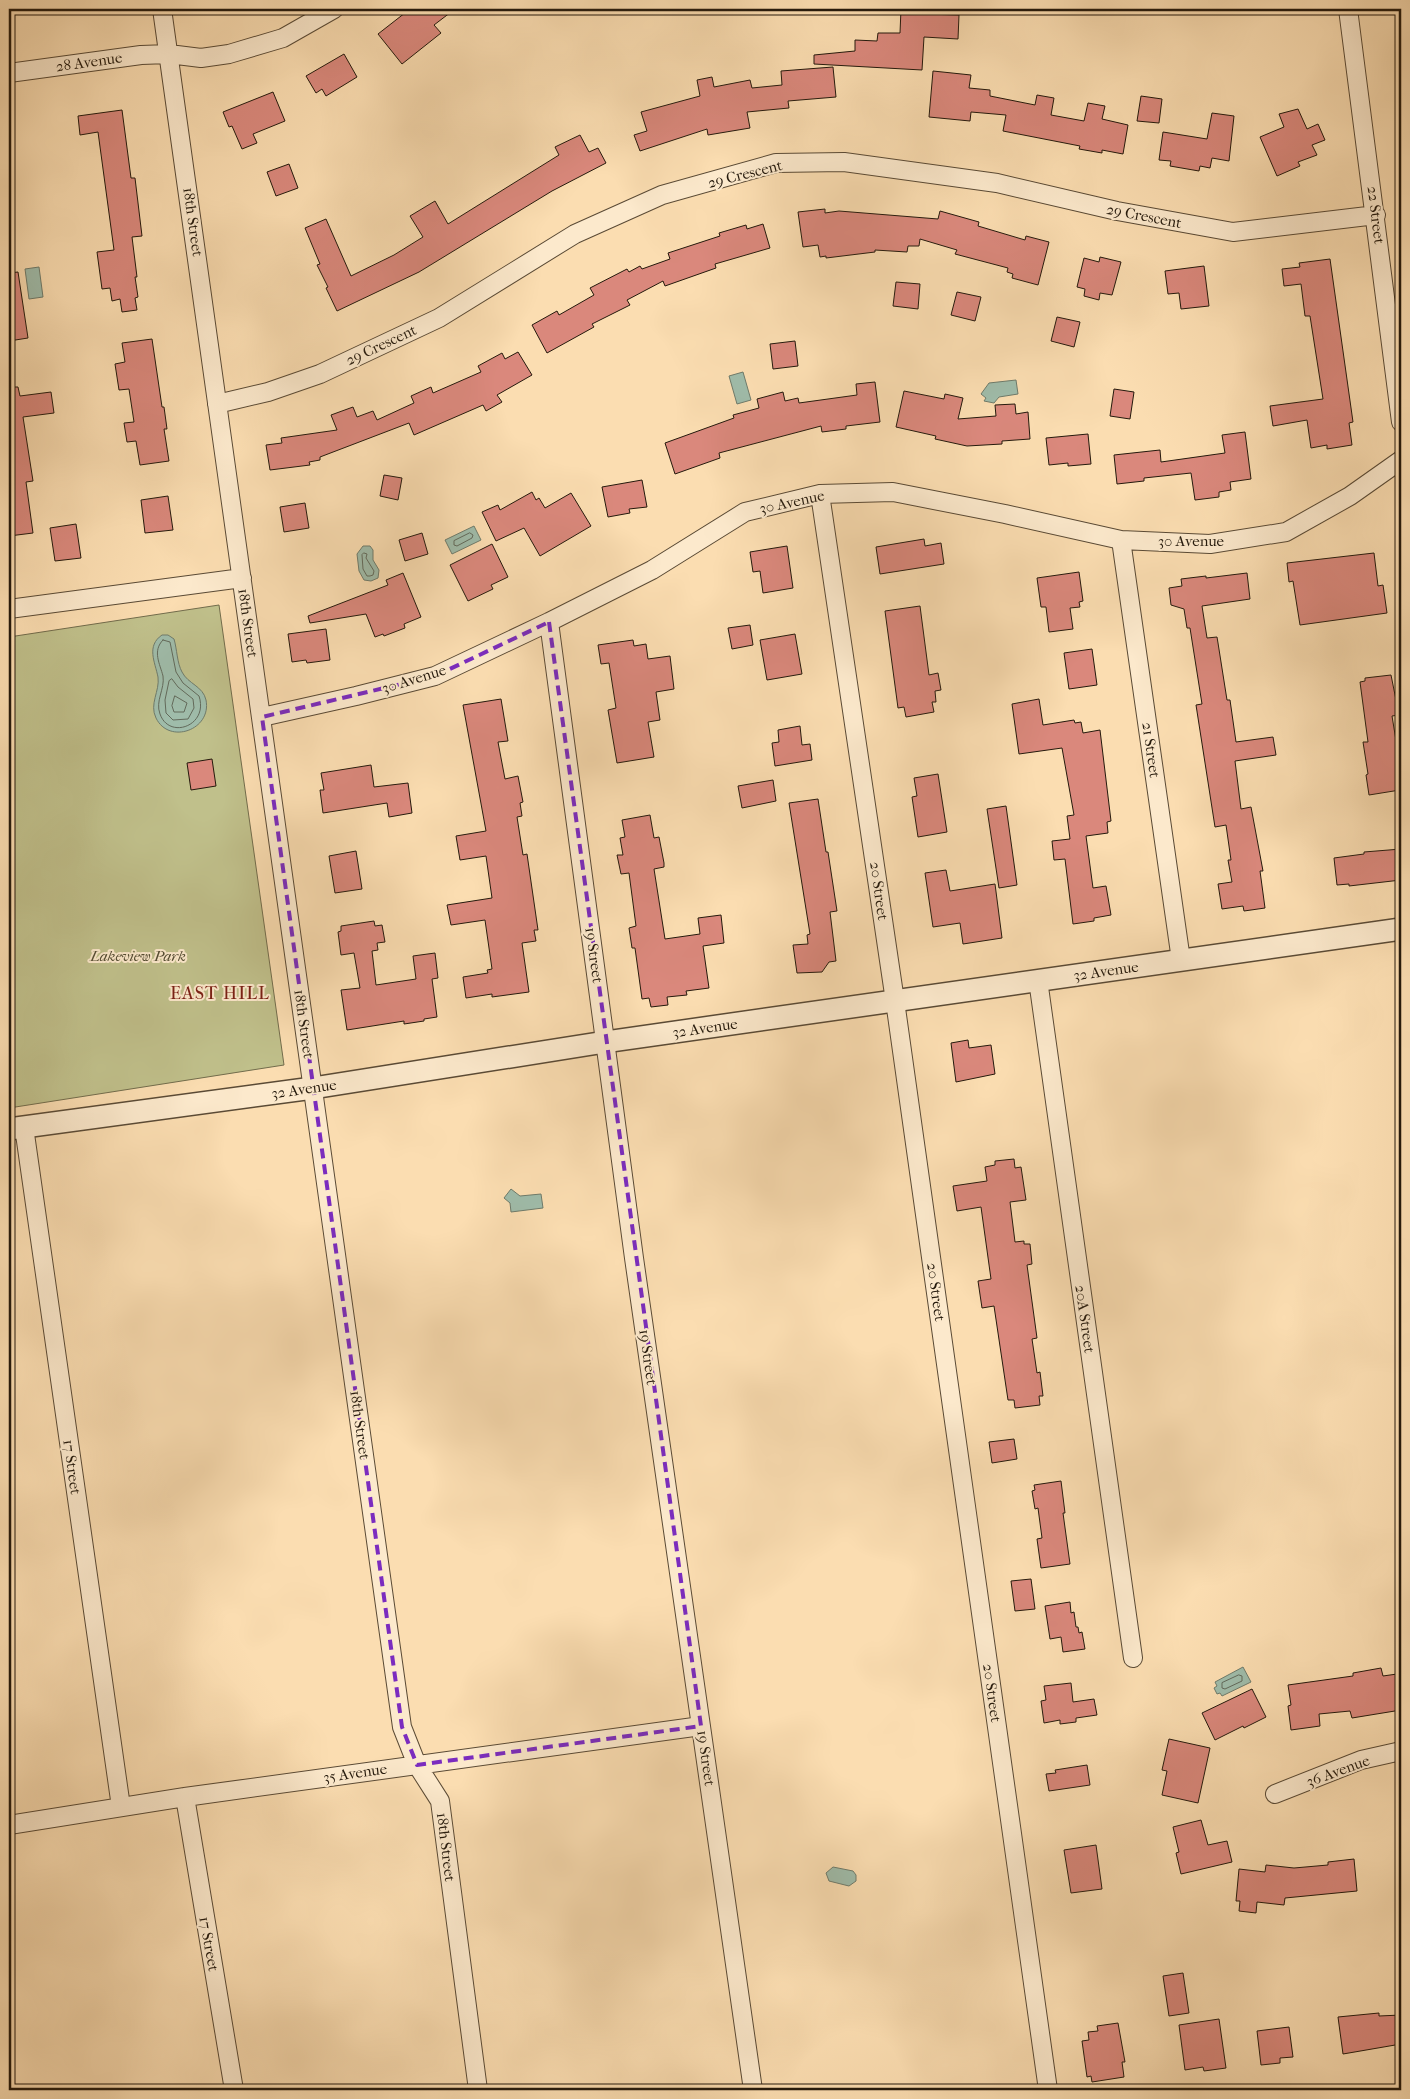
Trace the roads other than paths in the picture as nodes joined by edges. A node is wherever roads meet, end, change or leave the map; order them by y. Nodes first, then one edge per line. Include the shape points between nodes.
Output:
1 (162, 9) edge
2 (334, 9) edge
3 (1348, 9) edge
4 (169, 54) junction
5 (9, 74) edge
6 (1376, 215) junction
7 (217, 404) junction
8 (1400, 404) edge
9 (1401, 422) edge
10 (1401, 460) edge
11 (820, 494) junction
12 (1121, 540) junction
13 (242, 578) junction
14 (9, 609) edge
15 (549, 622) junction
16 (262, 717) junction
17 (1401, 929) edge
18 (1181, 960) junction
19 (1038, 980) junction
20 (895, 1002) junction
21 (606, 1042) junction
22 (313, 1088) junction
23 (16, 1128) edge
24 (1133, 1658) dead end
25 (701, 1726) junction
26 (1401, 1751) edge
27 (417, 1765) junction
28 (1275, 1794) dead end
29 (185, 1797) junction
30 (121, 1807) junction
31 (9, 1824) edge
32 (234, 2090) edge
33 (478, 2090) edge
34 (753, 2090) edge
35 (1048, 2090) edge

1 - 4 street, 18th Street
2 - 4 street, 28 Avenue via 283,38 229,54 200,58
3 - 6 street, 22 Street
4 - 5 street, 28 Avenue
4 - 7 street, 18th Street
6 - 7 street, 29 Crescent via 1233,232 1117,212 996,183 844,162 776,163 662,195 575,234 439,318 320,374 268,392
6 - 8 street, 22 Street
7 - 13 street, 18th Street
8 - 9 street, 22 Street
10 - 12 street, 30 Avenue via 1350,496 1286,532 1210,544
11 - 12 street, 30 Avenue via 894,492
11 - 15 street, 30 Avenue via 745,512 652,570
11 - 20 street, 20 Street
12 - 18 street, 21 Street
13 - 14 street
13 - 16 street, 18th Street
15 - 16 street, 30 Avenue via 435,676
15 - 21 street, 19 Street
16 - 22 street, 18th Street
17 - 18 street, 32 Avenue
18 - 19 street, 32 Avenue
19 - 20 street, 32 Avenue
19 - 24 street, 20A Street
20 - 21 street, 32 Avenue
20 - 35 street, 20 Street
21 - 22 street, 32 Avenue
21 - 25 street, 19 Street
22 - 23 street, 32 Avenue
22 - 27 street, 18th Street via 402,1727
23 - 30 street, 17 Street
25 - 27 street, 35 Avenue
25 - 34 street, 19 Street
26 - 28 street, 36 Avenue via 1361,1760
27 - 29 street, 35 Avenue
27 - 33 street, 18th Street via 440,1801
29 - 30 street, 35 Avenue
29 - 32 street, 17 Street
30 - 31 street, 35 Avenue

